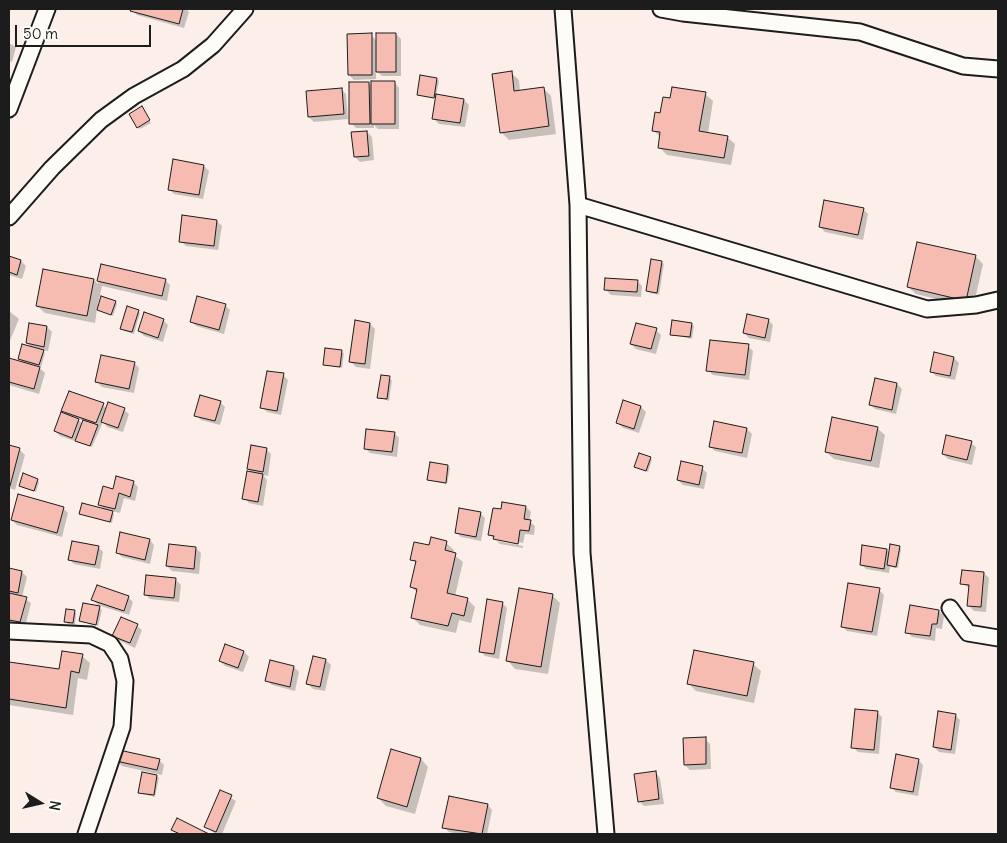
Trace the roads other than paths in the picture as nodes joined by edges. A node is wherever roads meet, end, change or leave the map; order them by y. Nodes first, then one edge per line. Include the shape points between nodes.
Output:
1 (47, 9) edge
2 (245, 9) edge
3 (563, 9) edge
4 (661, 9) edge
5 (998, 69) edge
6 (9, 109) edge
7 (578, 205) junction
8 (9, 217) edge
9 (998, 300) edge
10 (950, 608) dead end
11 (9, 631) edge
12 (998, 638) edge
13 (86, 834) edge
14 (606, 834) edge

1 - 6 street
2 - 8 street via 213,46 101,120 52,168
3 - 7 street
4 - 5 street via 860,32 963,66
7 - 9 street via 926,309
7 - 14 street via 582,553
10 - 12 street via 968,633
11 - 13 street via 91,635 110,644 120,659 125,681 122,727

